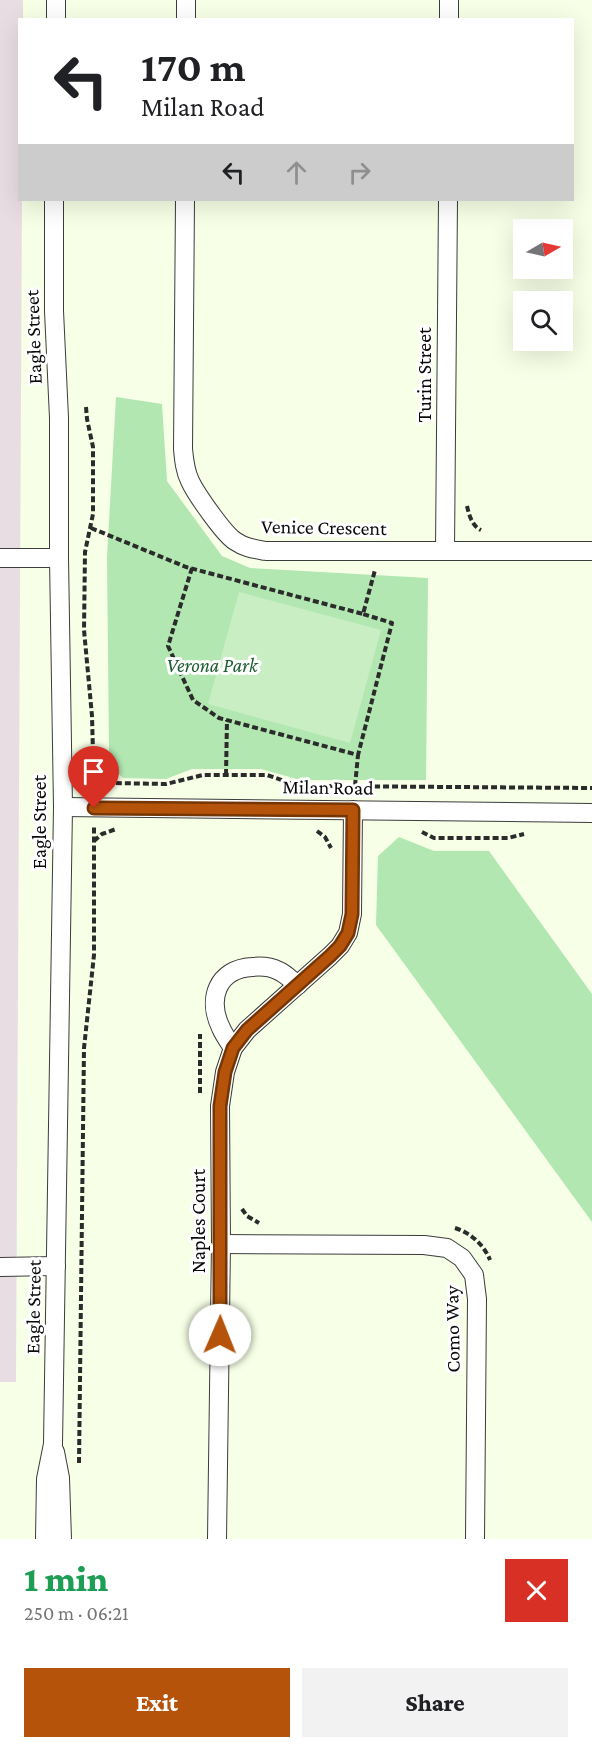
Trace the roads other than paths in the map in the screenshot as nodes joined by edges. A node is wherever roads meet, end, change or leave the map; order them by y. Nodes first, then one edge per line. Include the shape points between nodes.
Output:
1 (56, 0) edge
2 (186, 0) edge
3 (449, 0) edge
4 (56, 18) edge
5 (186, 18) edge
6 (449, 18) edge
7 (54, 201) edge
8 (185, 201) edge
9 (448, 201) edge
10 (445, 550) junction
11 (592, 551) edge
12 (0, 558) edge
13 (59, 558) junction
14 (63, 807) junction
15 (353, 810) junction
16 (592, 813) edge
17 (297, 985) junction
18 (233, 1048) junction
19 (221, 1244) junction
20 (56, 1266) junction
21 (0, 1267) edge
22 (53, 1444) junction
23 (45, 1539) edge
24 (62, 1539) edge
25 (217, 1539) edge
26 (475, 1539) edge

1 - 4 street
2 - 5 street
3 - 6 street
7 - 13 street, Eagle Street
8 - 10 street, Venice Crescent via 184,466 190,482 223,530 234,541 267,551
9 - 10 street, Turin Street
10 - 11 street, Venice Crescent
12 - 13 street
13 - 14 street, Eagle Street
14 - 15 street, Milan Road
14 - 20 street, Eagle Street
15 - 16 street, Milan Road
15 - 17 street, Naples Court via 353,894 348,933 340,946
17 - 18 street, Naples Court via 247,1030
17 - 18 street via 280,971 262,966 232,971 223,978 217,990 216,1007 220,1027
18 - 19 street, Naples Court via 220,1106
19 - 25 street, Naples Court
19 - 26 street, Como Way via 424,1245 447,1248 462,1258 474,1275 477,1299
20 - 21 street
20 - 22 street, Eagle Street
22 - 23 street, Eagle Street via 46,1479
22 - 24 street, Eagle Street via 60,1478

